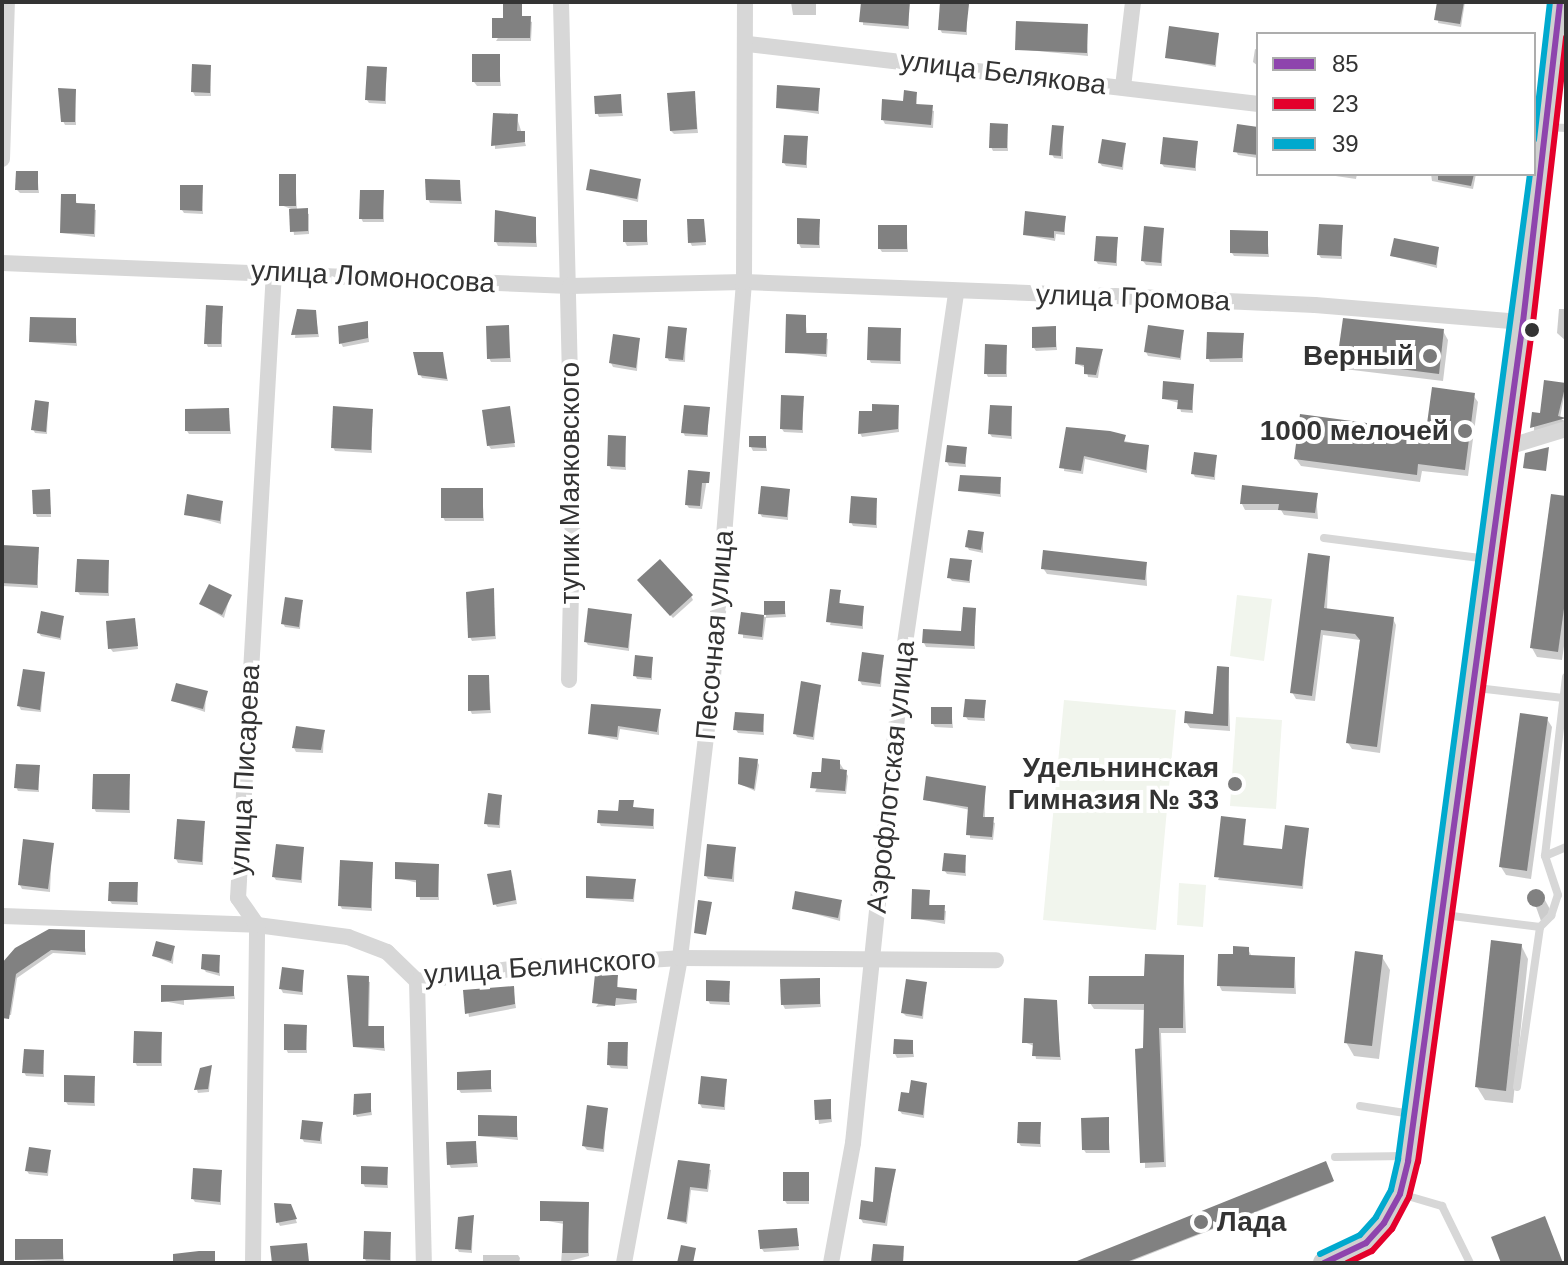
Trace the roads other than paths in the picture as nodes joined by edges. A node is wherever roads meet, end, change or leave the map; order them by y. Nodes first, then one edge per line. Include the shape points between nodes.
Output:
1 (7, 2) edge
2 (561, 2) edge
3 (745, 2) edge
4 (1133, 2) edge
5 (1560, 2) edge
6 (748, 44) junction
7 (1123, 87) junction
8 (1256, 104) edge
9 (2, 118) edge
10 (1548, 134) edge
11 (2, 159) edge
12 (2, 263) edge
13 (274, 272) junction
14 (744, 282) junction
15 (570, 286) junction
16 (956, 292) junction
17 (1523, 322) junction
18 (1566, 429) edge
19 (1504, 448) junction
20 (1324, 538) dead end
21 (1489, 559) junction
22 (1566, 677) edge
23 (569, 680) dead end
24 (1472, 688) junction
25 (1563, 698) junction
26 (1566, 847) edge
27 (1545, 856) junction
28 (1442, 915) junction
29 (2, 916) edge
30 (257, 925) junction
31 (1540, 927) junction
32 (680, 958) junction
33 (996, 960) dead end
34 (871, 962) junction
35 (417, 981) junction
36 (1517, 1087) dead end
37 (1360, 1106) dead end
38 (1415, 1115) junction
39 (1409, 1156) junction
40 (1335, 1157) dead end
41 (1400, 1194) junction
42 (253, 1263) edge
43 (424, 1263) edge
44 (624, 1263) edge
45 (831, 1263) edge
46 (1324, 1263) edge
47 (1470, 1263) edge

1 - 9 street
2 - 15 street, тупик Маяковского
3 - 6 street, Песочная улица
4 - 7 street
5 - 10 main road
6 - 7 street, улица Белякова
6 - 14 street, Песочная улица
7 - 8 street, улица Белякова
9 - 11 street
10 - 17 main road
12 - 13 street, улица Ломоносова
13 - 15 street, улица Ломоносова
13 - 30 street, улица Писарева via 238,898
14 - 15 street, улица Ломоносова
14 - 16 street, улица Громова
14 - 32 street, Песочная улица via 713,676
15 - 23 street, тупик Маяковского
16 - 17 street, улица Громова via 1315,305
16 - 34 street, Аэрофлотская улица via 904,650
17 - 19 main road
18 - 19 street
19 - 21 main road
20 - 21 lane
21 - 24 main road
22 - 25 lane
24 - 25 lane
24 - 28 main road
25 - 27 lane
26 - 27 lane
27 - 31 lane via 1558,895 1551,916
28 - 31 lane
28 - 38 main road
29 - 30 street, улица Белинского
30 - 35 street, улица Белинского via 348,937 387,952
30 - 42 street, улица Писарева
31 - 36 lane
32 - 34 street, улица Белинского
32 - 35 street, улица Белинского via 518,968
32 - 44 street, Песочная улица
33 - 34 street, улица Белинского
34 - 45 street, Аэрофлотская улица via 853,1143
35 - 43 street
37 - 38 lane
38 - 39 main road
39 - 40 lane
39 - 41 main road
41 - 46 main road via 1366,1243
41 - 47 lane via 1442,1206

